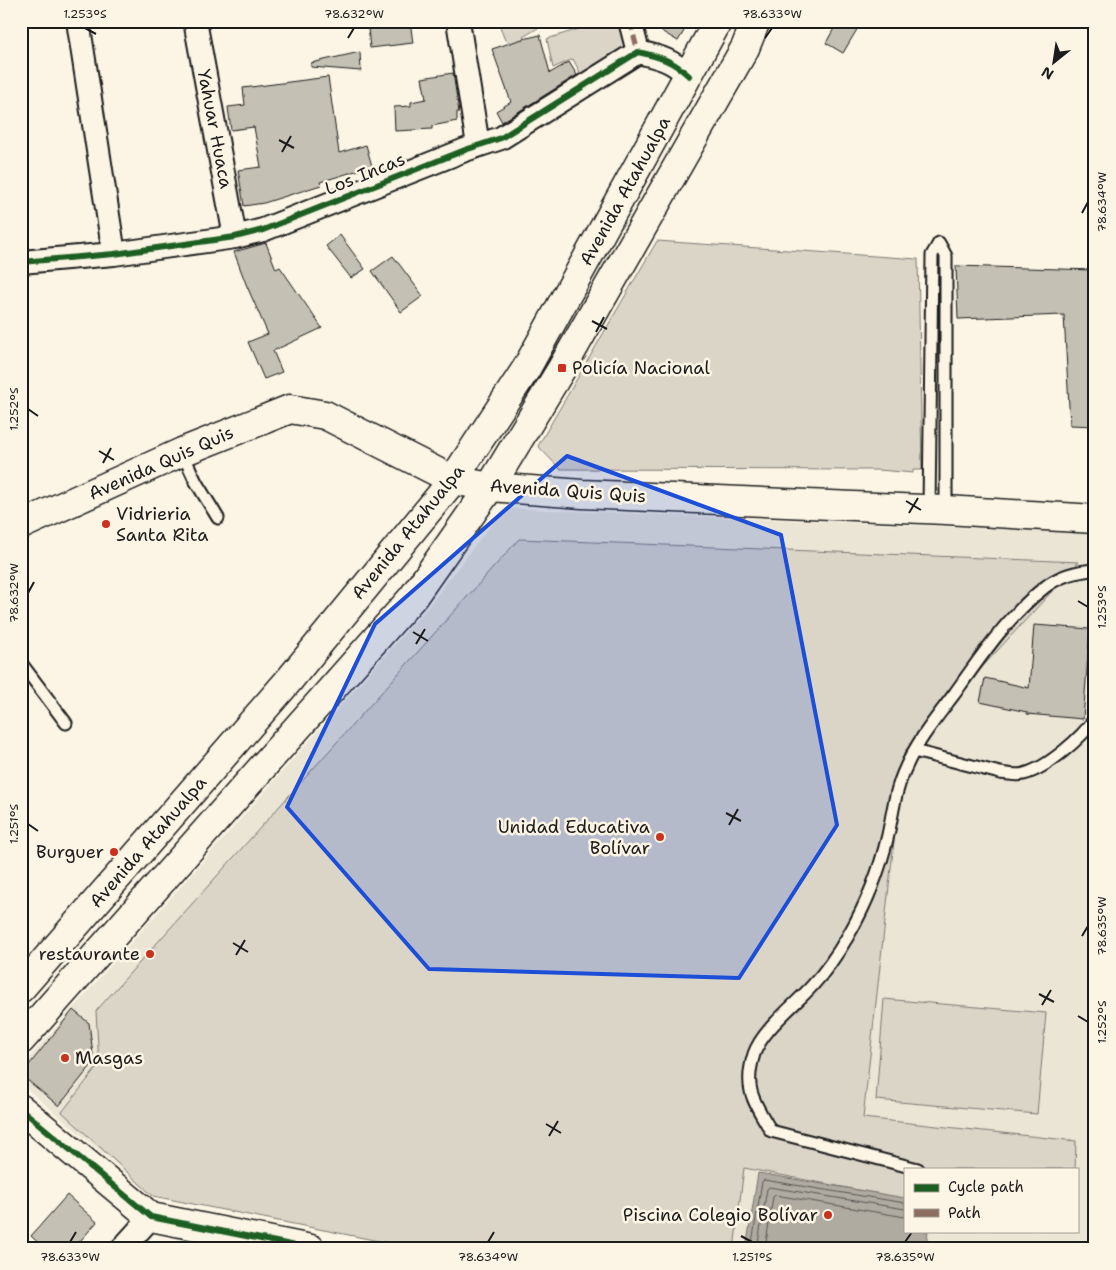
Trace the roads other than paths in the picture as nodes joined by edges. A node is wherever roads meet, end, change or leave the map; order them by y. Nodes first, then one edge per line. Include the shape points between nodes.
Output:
1 (78, 21) edge
2 (195, 21) edge
3 (458, 21) edge
4 (630, 21) edge
5 (718, 21) edge
6 (756, 21) edge
7 (638, 52) junction
8 (689, 76) junction
9 (478, 145) junction
10 (235, 237) junction
11 (114, 254) junction
12 (21, 262) edge
13 (182, 452) junction
14 (453, 480) junction
15 (490, 487) junction
16 (937, 510) junction
17 (218, 518) dead end
18 (1095, 519) edge
19 (21, 525) edge
20 (1095, 570) edge
21 (21, 663) edge
22 (1095, 718) edge
23 (66, 723) dead end
24 (914, 751) junction
25 (21, 988) edge
26 (21, 1040) edge
27 (21, 1109) edge
28 (914, 1168) edge
29 (150, 1218) junction
30 (122, 1249) edge
31 (311, 1249) edge

1 - 11 street
2 - 10 street, Yahuar Huaca
3 - 9 street
4 - 7 street
5 - 8 main road, Avenida Atahualpa
6 - 15 main road, Avenida Atahualpa via 745,48
7 - 8 street via 665,58
7 - 9 street, Los Incas via 501,138
8 - 14 main road, Avenida Atahualpa via 526,369
9 - 10 street, Los Incas via 263,230
10 - 11 street, Los Incas
11 - 12 street, Los Incas
13 - 14 main road, Avenida Quis Quis via 290,408 325,415
13 - 17 lane
13 - 19 main road, Avenida Quis Quis
14 - 15 main road, Avenida Quis Quis
14 - 25 main road, Avenida Atahualpa via 290,679
15 - 16 main road, Avenida Quis Quis
15 - 26 main road, Avenida Atahualpa via 413,596
16 - 16 lane via 946,256 939,243 932,255
16 - 18 main road, Avenida Quis Quis
20 - 24 lane via 1058,579 1035,596 999,633
21 - 23 lane
22 - 24 lane via 1062,751 1023,774 1000,773
24 - 28 lane via 897,789 881,860 862,910 848,936 813,985 761,1039 754,1052 749,1077 752,1100 771,1131
27 - 29 main road
29 - 30 street
29 - 31 main road

